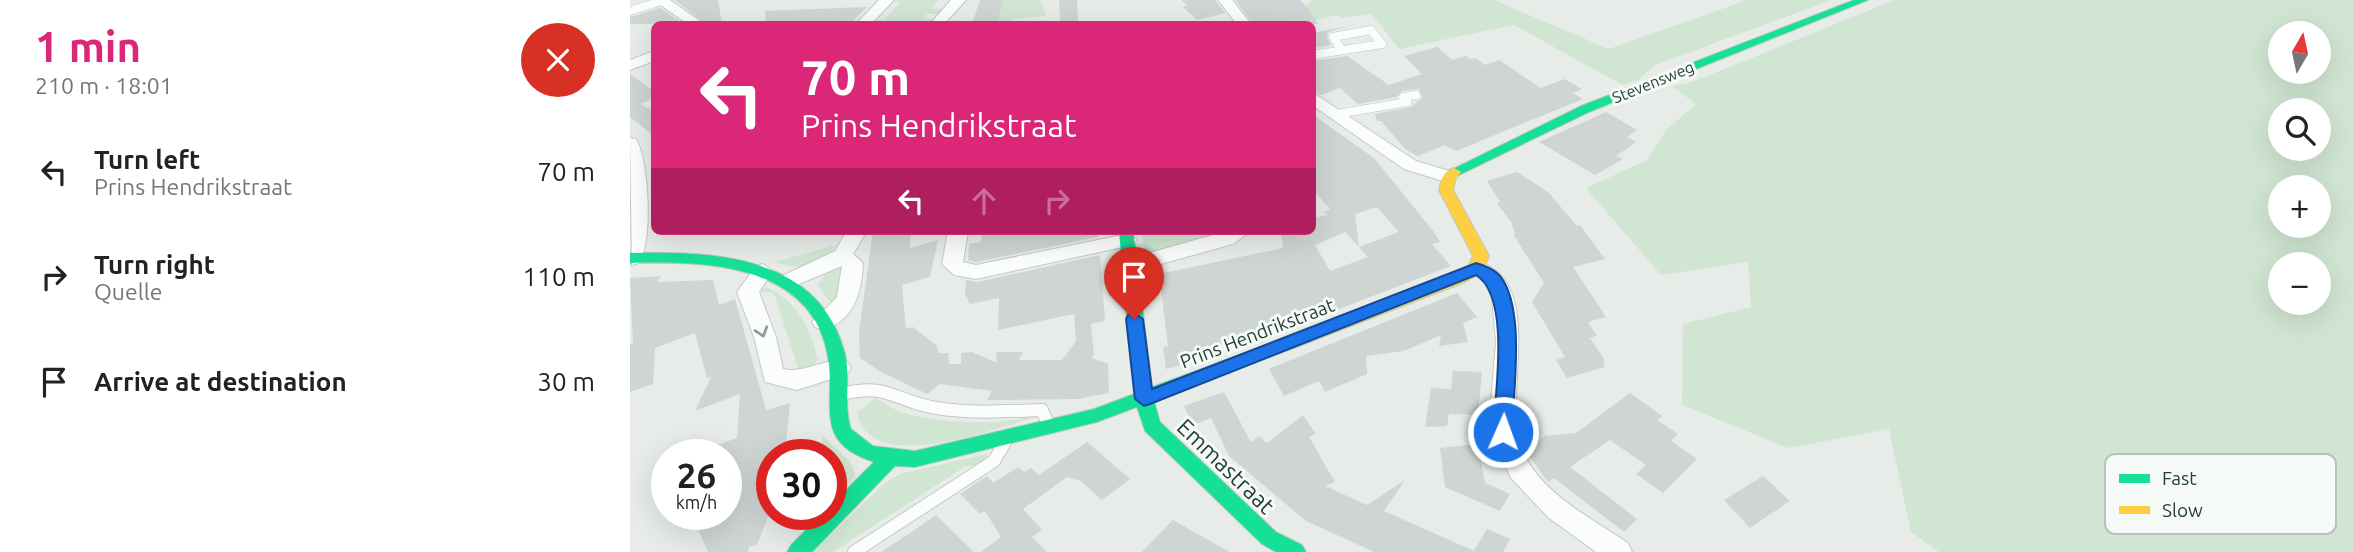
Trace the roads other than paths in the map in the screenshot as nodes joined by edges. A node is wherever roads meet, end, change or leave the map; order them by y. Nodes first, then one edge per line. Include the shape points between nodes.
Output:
1 (661, 0) edge
2 (887, 0) edge
3 (959, 0) edge
4 (1225, 0) edge
5 (1863, 0) edge
6 (630, 10) edge
7 (693, 21) edge
8 (866, 21) edge
9 (940, 21) edge
10 (1242, 21) edge
11 (1341, 49) junction
12 (1316, 54) edge
13 (651, 57) edge
14 (630, 65) edge
15 (1416, 95) dead end
16 (1316, 100) edge
17 (1336, 114) junction
18 (630, 143) edge
19 (1449, 177) junction
20 (855, 235) edge
21 (957, 235) edge
22 (1234, 235) edge
23 (1126, 236) edge
24 (842, 256) junction
25 (631, 258) edge
26 (1128, 266) junction
27 (1476, 268) junction
28 (763, 271) junction
29 (787, 282) junction
30 (823, 322) junction
31 (839, 368) junction
32 (838, 395) junction
33 (1144, 399) junction
34 (1048, 427) junction
35 (1005, 439) junction
36 (890, 459) junction
37 (1263, 545) edge
38 (798, 552) edge
39 (854, 552) edge
40 (1295, 552) edge
41 (1618, 552) edge

1 - 6 lane
1 - 7 street
2 - 8 street
3 - 9 street
4 - 10 street
5 - 19 street, Stevensweg via 1565,117 1458,168
11 - 11 lane via 1347,51 1382,44 1371,30 1333,37
11 - 12 lane
13 - 14 street
15 - 17 lane via 1403,97 1407,102
16 - 17 street
17 - 19 street via 1410,165
18 - 25 street via 638,241
19 - 27 street via 1446,190 1480,250
20 - 24 street
21 - 23 street via 952,264 976,272
22 - 26 street
23 - 26 street, Emmastraat
24 - 29 street
24 - 30 street via 853,263 851,295
25 - 28 street via 715,259
26 - 33 street, Emmastraat
27 - 33 street, Prins Hendrikstraat
27 - 41 street via 1493,278 1507,327 1503,432 1511,456 1547,502
28 - 29 street
28 -> 31 street via 748,292 773,376 797,381
29 - 30 street
30 - 31 street
31 - 32 street
32 - 34 lane via 882,387 916,404 936,408 1042,410
32 - 36 street via 842,432 859,449
33 - 34 street, Prins Hendrikstraat
33 - 37 street, Emmastraat via 1152,426
34 - 35 street, Prins Hendrikstraat
35 - 36 street, Prins Hendrikstraat via 944,454
35 - 39 lane via 994,461
36 - 38 street
37 - 40 street, Emmastraat

